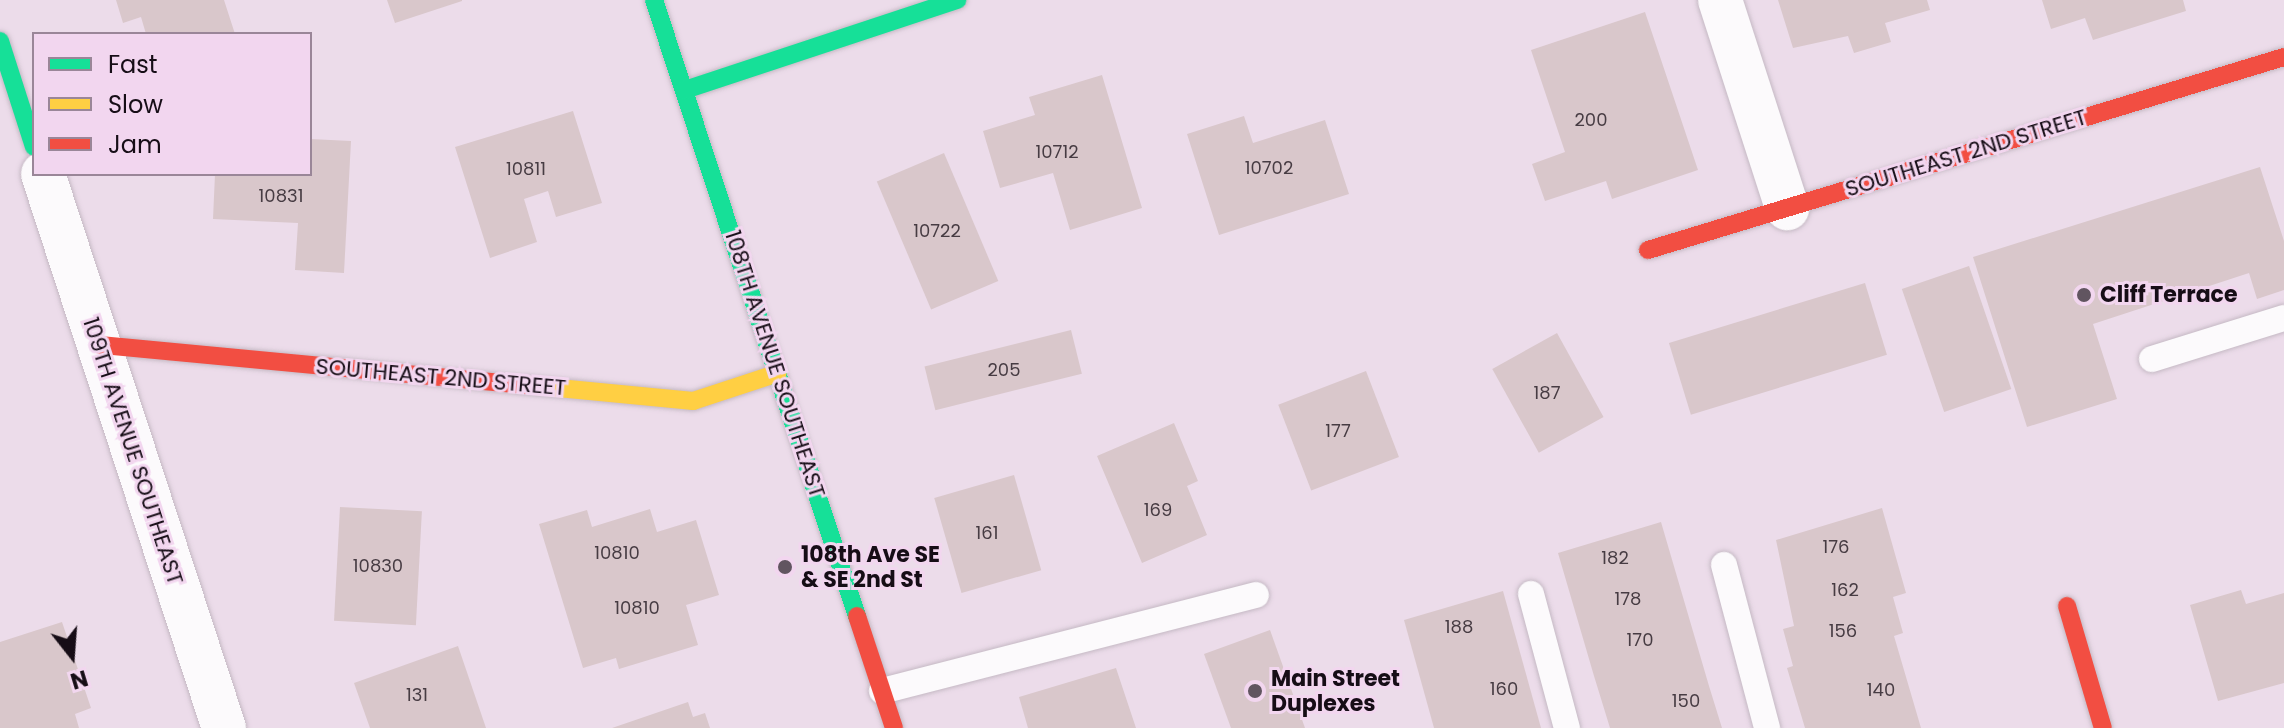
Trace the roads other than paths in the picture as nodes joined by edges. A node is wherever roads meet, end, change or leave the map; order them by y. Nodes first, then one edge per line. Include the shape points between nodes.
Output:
1 (654, 0) edge
2 (957, 0) edge
3 (1720, 0) edge
4 (0, 41) edge
5 (2284, 57) edge
6 (685, 90) junction
7 (32, 141) edge
8 (44, 176) edge
9 (1787, 208) junction
10 (1648, 250) dead end
11 (2284, 318) edge
12 (101, 345) junction
13 (2152, 359) dead end
14 (778, 373) junction
15 (1724, 565) dead end
16 (1531, 594) dead end
17 (1256, 595) dead end
18 (2067, 606) dead end
19 (882, 691) junction
20 (224, 728) edge
21 (894, 728) edge
22 (1567, 728) edge
23 (1767, 728) edge
24 (2103, 728) edge

1 - 6 street, 108TH AVENUE SOUTHEAST
2 - 6 street
3 - 9 street
4 - 7 street
5 - 9 street, SOUTHEAST 2ND STREET
6 - 14 street, 108TH AVENUE SOUTHEAST
8 - 12 street, 109TH AVENUE SOUTHEAST
9 - 10 street, SOUTHEAST 2ND STREET
11 - 13 lane
12 - 14 street, SOUTHEAST 2ND STREET via 693,401
12 - 20 street, 109TH AVENUE SOUTHEAST
14 - 19 street, 108TH AVENUE SOUTHEAST
15 - 23 lane
16 - 22 lane
17 - 19 lane
18 - 24 street
19 - 21 street, 108TH AVENUE SOUTHEAST

